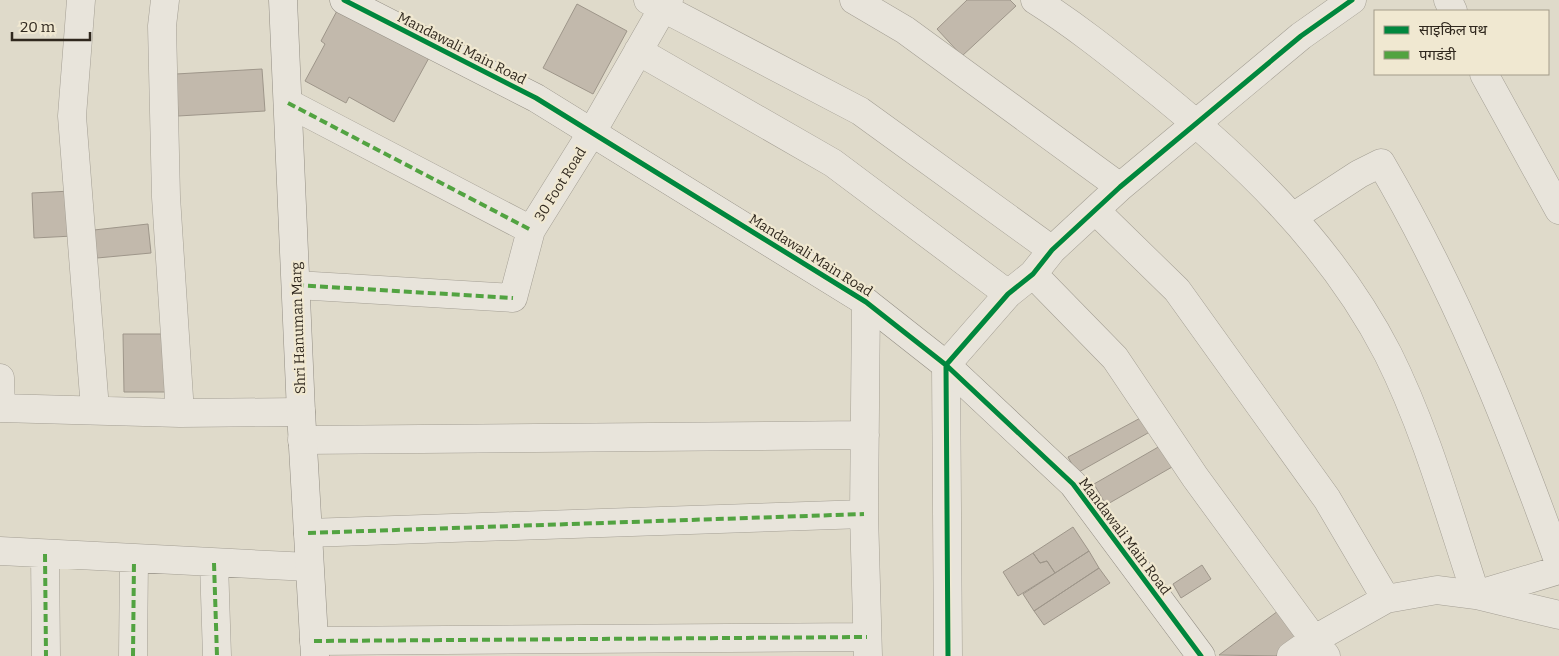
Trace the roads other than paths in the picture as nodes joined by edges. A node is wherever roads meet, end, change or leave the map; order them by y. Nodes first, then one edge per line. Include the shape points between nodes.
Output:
1 (81, 0) edge
2 (165, 0) edge
3 (283, 0) edge
4 (344, 0) edge
5 (854, 0) edge
6 (1035, 0) edge
7 (1352, 0) edge
8 (660, 2) edge
9 (638, 51) junction
10 (1485, 75) edge
11 (288, 102) junction
12 (1196, 122) junction
13 (592, 132) junction
14 (1120, 187) junction
15 (1559, 210) edge
16 (1096, 211) junction
17 (1293, 217) junction
18 (532, 230) junction
19 (1052, 250) junction
20 (1033, 274) junction
21 (296, 285) junction
22 (1008, 294) junction
23 (866, 302) junction
24 (946, 365) junction
25 (0, 378) edge
26 (1, 408) edge
27 (95, 409) junction
28 (301, 412) junction
29 (180, 413) junction
30 (865, 435) junction
31 (302, 440) junction
32 (864, 514) junction
33 (308, 533) junction
34 (0, 551) edge
35 (45, 554) junction
36 (134, 560) junction
37 (214, 563) junction
38 (1559, 563) edge
39 (309, 567) junction
40 (1559, 570) edge
41 (1476, 595) junction
42 (1386, 599) junction
43 (1559, 615) edge
44 (868, 646) edge
45 (1320, 647) edge
46 (314, 649) edge
47 (46, 656) edge
48 (133, 656) edge
49 (217, 656) edge
50 (948, 656) edge
51 (1201, 656) edge
52 (1291, 656) edge

1 - 27 street via 72,116
2 - 29 street via 162,26 166,198
3 - 11 street, Shri Hanuman Marg
4 - 13 street, Mandawali Main Road via 536,98
5 - 14 street via 905,30
6 - 12 street via 1073,24
7 - 12 street via 1300,36
8 - 9 street, 30 Foot Road
8 - 19 street via 860,110
9 - 13 street, 30 Foot Road
9 - 22 street via 833,163
10 - 15 street
11 - 18 street
11 - 21 street, Shri Hanuman Marg
12 - 14 street
12 - 17 street
13 - 18 street, 30 Foot Road
13 - 23 street, Mandawali Main Road
14 - 16 street
16 - 19 street
16 - 42 street via 1177,290 1327,499
17 - 38 street via 1381,163 1451,293 1518,448
17 - 41 street via 1348,285 1388,354 1423,435
18 - 21 street, 30 Foot Road via 513,298
19 - 20 street
20 - 22 street
20 - 45 street via 1115,358 1195,477
21 - 28 street, Shri Hanuman Marg
22 - 24 street
23 - 24 street, Mandawali Main Road
23 - 30 street
24 - 50 street
24 - 51 street, Mandawali Main Road via 1073,484
25 - 26 street
26 - 27 street
27 - 29 street
28 - 29 street
28 - 31 street, Shri Hanuman Marg
30 - 31 street
30 - 32 street
31 - 33 street, Shri Hanuman Marg
32 - 33 street
32 - 44 street
33 - 39 street, Shri Hanuman Marg
34 - 35 street
35 - 36 street
35 - 47 street
36 - 37 street
36 - 48 street
37 - 39 street
37 - 49 street
39 - 46 street, Shri Hanuman Marg
40 - 41 street
41 - 42 street via 1437,590
41 - 43 street
42 - 45 street
44 - 46 street
45 - 52 street

